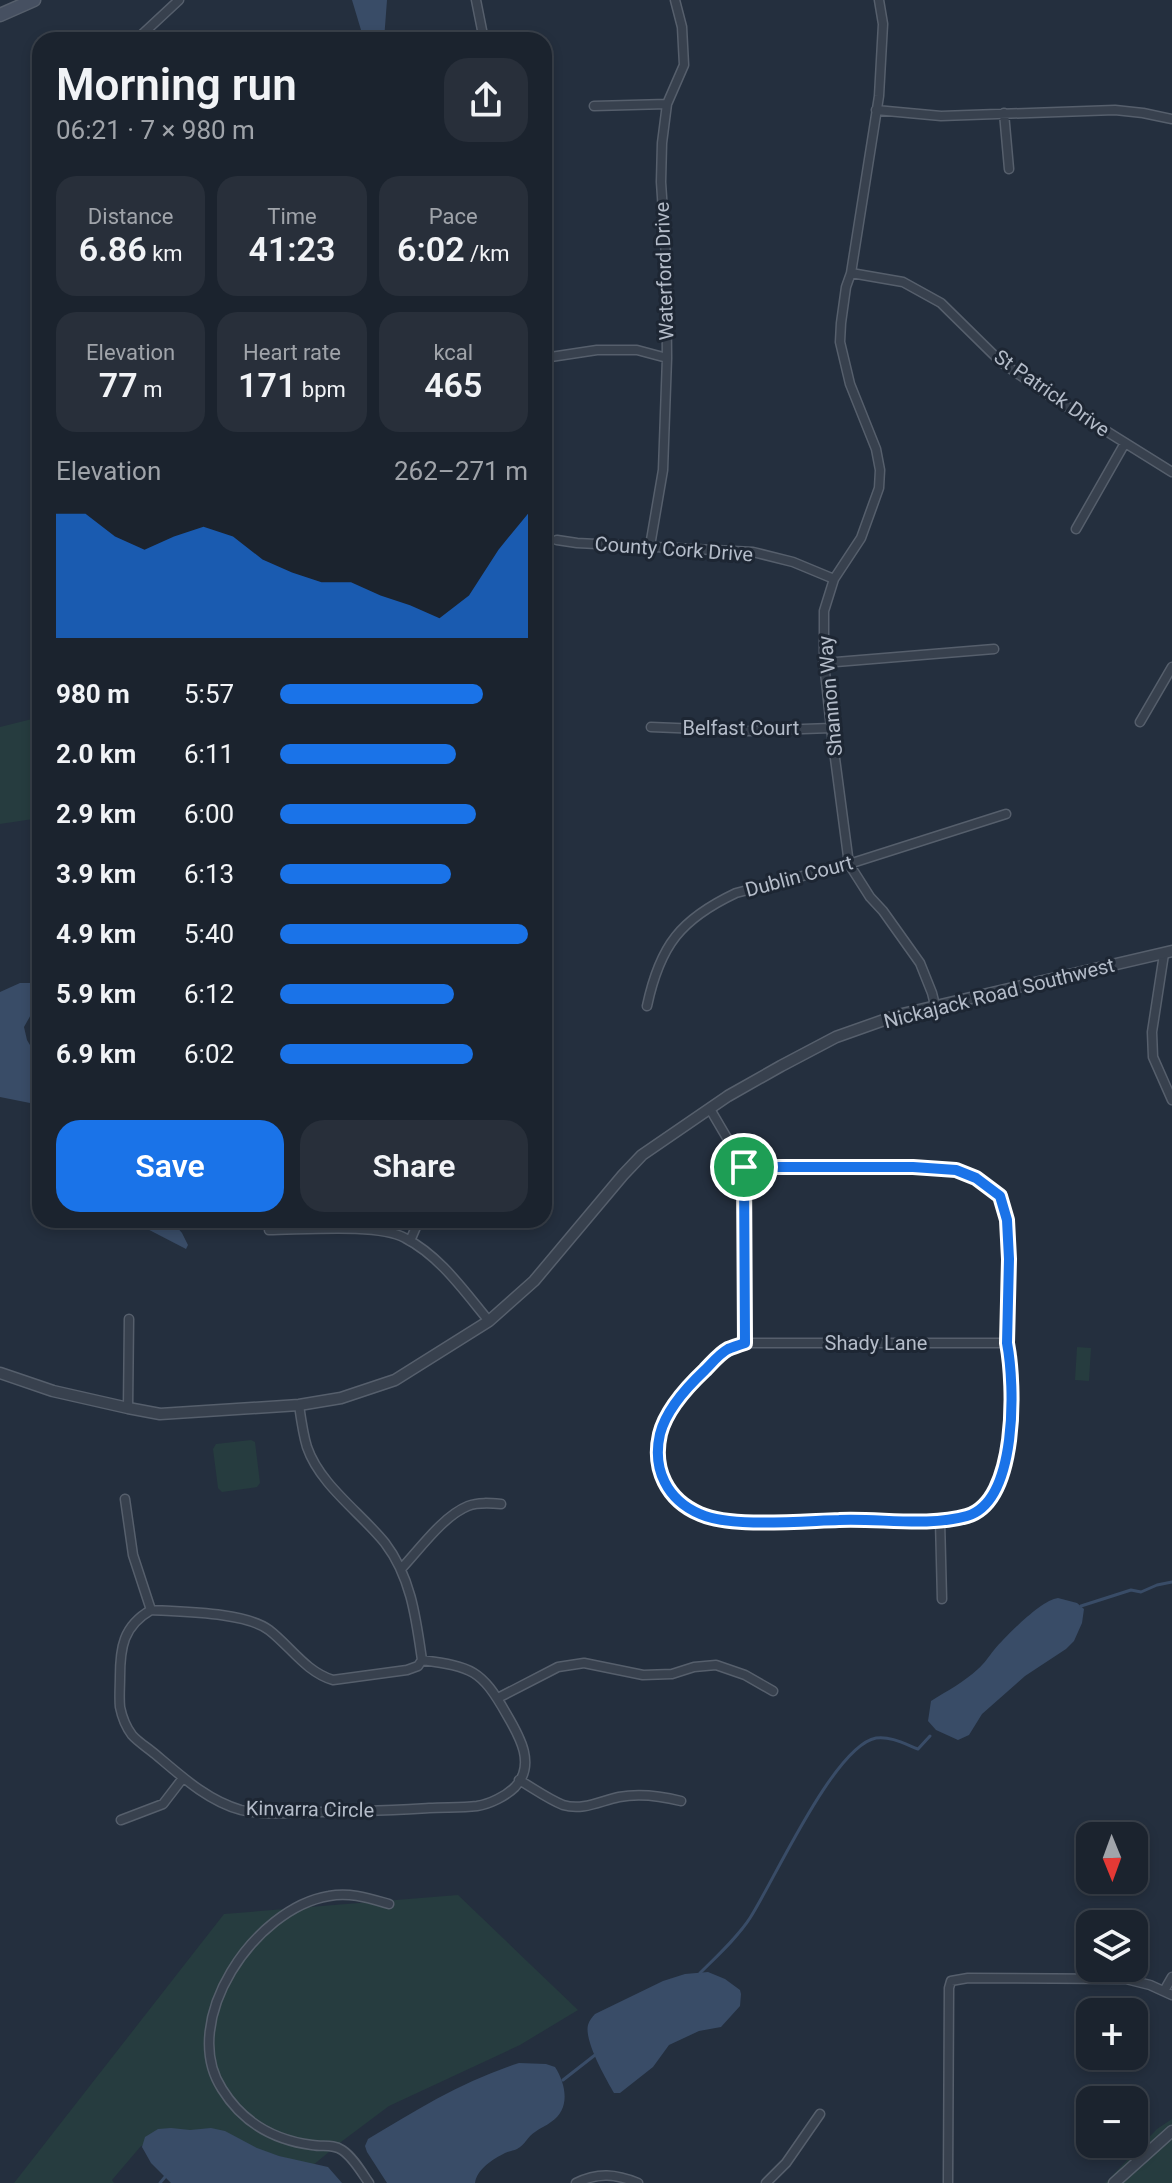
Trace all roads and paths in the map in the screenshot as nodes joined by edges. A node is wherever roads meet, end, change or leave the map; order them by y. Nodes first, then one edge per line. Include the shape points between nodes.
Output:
1 (34, 0) edge
2 (179, 0) edge
3 (476, 0) edge
4 (675, 0) edge
5 (879, 0) edge
6 (0, 15) edge
7 (145, 32) edge
8 (482, 32) edge
9 (667, 104) junction
10 (594, 106) dead end
11 (876, 110) junction
12 (1004, 113) junction
13 (1172, 119) edge
14 (1009, 169) dead end
15 (851, 273) junction
16 (552, 357) edge
17 (667, 358) junction
18 (1125, 443) junction
19 (1172, 472) edge
20 (1076, 529) dead end
21 (557, 540) dead end
22 (650, 546) junction
23 (834, 579) junction
24 (994, 649) dead end
25 (824, 663) junction
26 (1172, 667) edge
27 (1140, 722) dead end
28 (651, 727) dead end
29 (831, 728) junction
30 (1006, 814) dead end
31 (849, 864) junction
32 (1168, 953) edge
33 (935, 1005) junction
34 (647, 1006) dead end
35 (1172, 1100) edge
36 (710, 1109) junction
37 (744, 1167) junction
38 (416, 1228) edge
39 (269, 1230) dead end
40 (410, 1241) junction
41 (129, 1319) dead end
42 (489, 1321) junction
43 (745, 1343) junction
44 (1007, 1343) junction
45 (0, 1373) edge
46 (299, 1405) junction
47 (128, 1408) junction
48 (125, 1499) dead end
49 (501, 1504) dead end
50 (940, 1520) junction
51 (401, 1569) junction
52 (942, 1599) dead end
53 (151, 1610) junction
54 (422, 1660) junction
55 (773, 1691) dead end
56 (498, 1698) junction
57 (183, 1778) junction
58 (519, 1780) junction
59 (681, 1801) dead end
60 (121, 1820) dead end
61 (389, 1904) dead end
62 (1172, 1977) edge
63 (1168, 1993) edge
64 (820, 2114) dead end
65 (1172, 2131) edge
66 (369, 2183) edge
67 (576, 2183) edge
68 (638, 2183) edge
69 (766, 2183) edge
70 (948, 2183) edge
71 (1114, 2183) edge

1 - 6 main road
2 - 7 street
3 - 8 street
4 - 9 street, Waterford Drive via 684,65
5 - 11 street, Shannon Way via 883,24
9 - 10 street
9 - 17 street, Waterford Drive via 661,182
11 - 12 street via 941,116
11 - 15 street, Shannon Way
12 - 13 street via 1115,110
12 - 14 street
15 - 18 street, St Patrick Drive via 903,282 941,303 1001,362
15 - 23 street, Shannon Way via 840,342 876,449 879,488 861,538
16 - 17 street via 637,350
17 - 22 street, Waterford Drive via 663,470
18 - 19 street, St Patrick Drive
18 - 20 street
21 - 22 street, County Cork Drive
22 - 23 street, County Cork Drive via 753,552
23 - 25 street, Shannon Way via 824,611
24 - 25 street
25 - 29 street, Shannon Way
26 - 27 street
28 - 29 street, Belfast Court
29 - 31 street, Shannon Way
30 - 31 street, Dublin Court
31 - 33 street, Shannon Way via 920,963
31 - 34 street, Dublin Court via 736,893 700,913 676,933
32 - 33 street, Nickajack Road Southwest
32 - 35 street via 1152,1032 1153,1057
33 - 36 street, Nickajack Road Southwest via 836,1037
36 - 37 street
36 - 42 street, Nickajack Road Southwest via 642,1155 534,1281
37 - 43 street
37 - 44 street via 913,1167 956,1170 976,1178 1000,1196 1007,1220
38 - 40 street
39 - 40 street via 366,1229
40 - 42 street via 449,1272
41 - 47 street
42 - 46 street, Nickajack Road Southwest via 395,1380
43 - 44 street, Shady Lane
43 - 50 street via 725,1350 696,1378 660,1433 658,1464 675,1497 699,1514 721,1520
44 - 50 street via 1011,1411 1002,1474 977,1512
45 - 47 street, Nickajack Road Southwest
46 - 47 street, Nickajack Road Southwest via 160,1414
46 - 51 street via 308,1450 327,1482 385,1544
48 - 53 street via 133,1555
49 - 51 street via 480,1503 461,1510
50 - 52 street
51 - 54 street via 415,1606
53 - 54 street via 204,1614 267,1628 305,1664 333,1680 407,1670
53 - 57 street, Kinvarra Circle via 124,1639 120,1705 133,1735
54 - 56 street via 472,1671
55 - 56 street via 716,1665 643,1675 584,1663 558,1667
56 - 58 street via 521,1740 525,1770
57 - 58 street, Kinvarra Circle via 225,1804 267,1813 480,1806
57 - 60 street via 163,1804
58 - 59 street via 576,1807 637,1795
61 - 66 street via 350,1894 326,1896 277,1921 257,1936 230,1974 209,2026 209,2059 221,2088 242,2115 263,2131 290,2141 342,2150
62 - 63 street
63 - 70 street via 1126,1979 951,1981
64 - 69 street
65 - 71 street
67 - 68 street via 590,2176 616,2175

